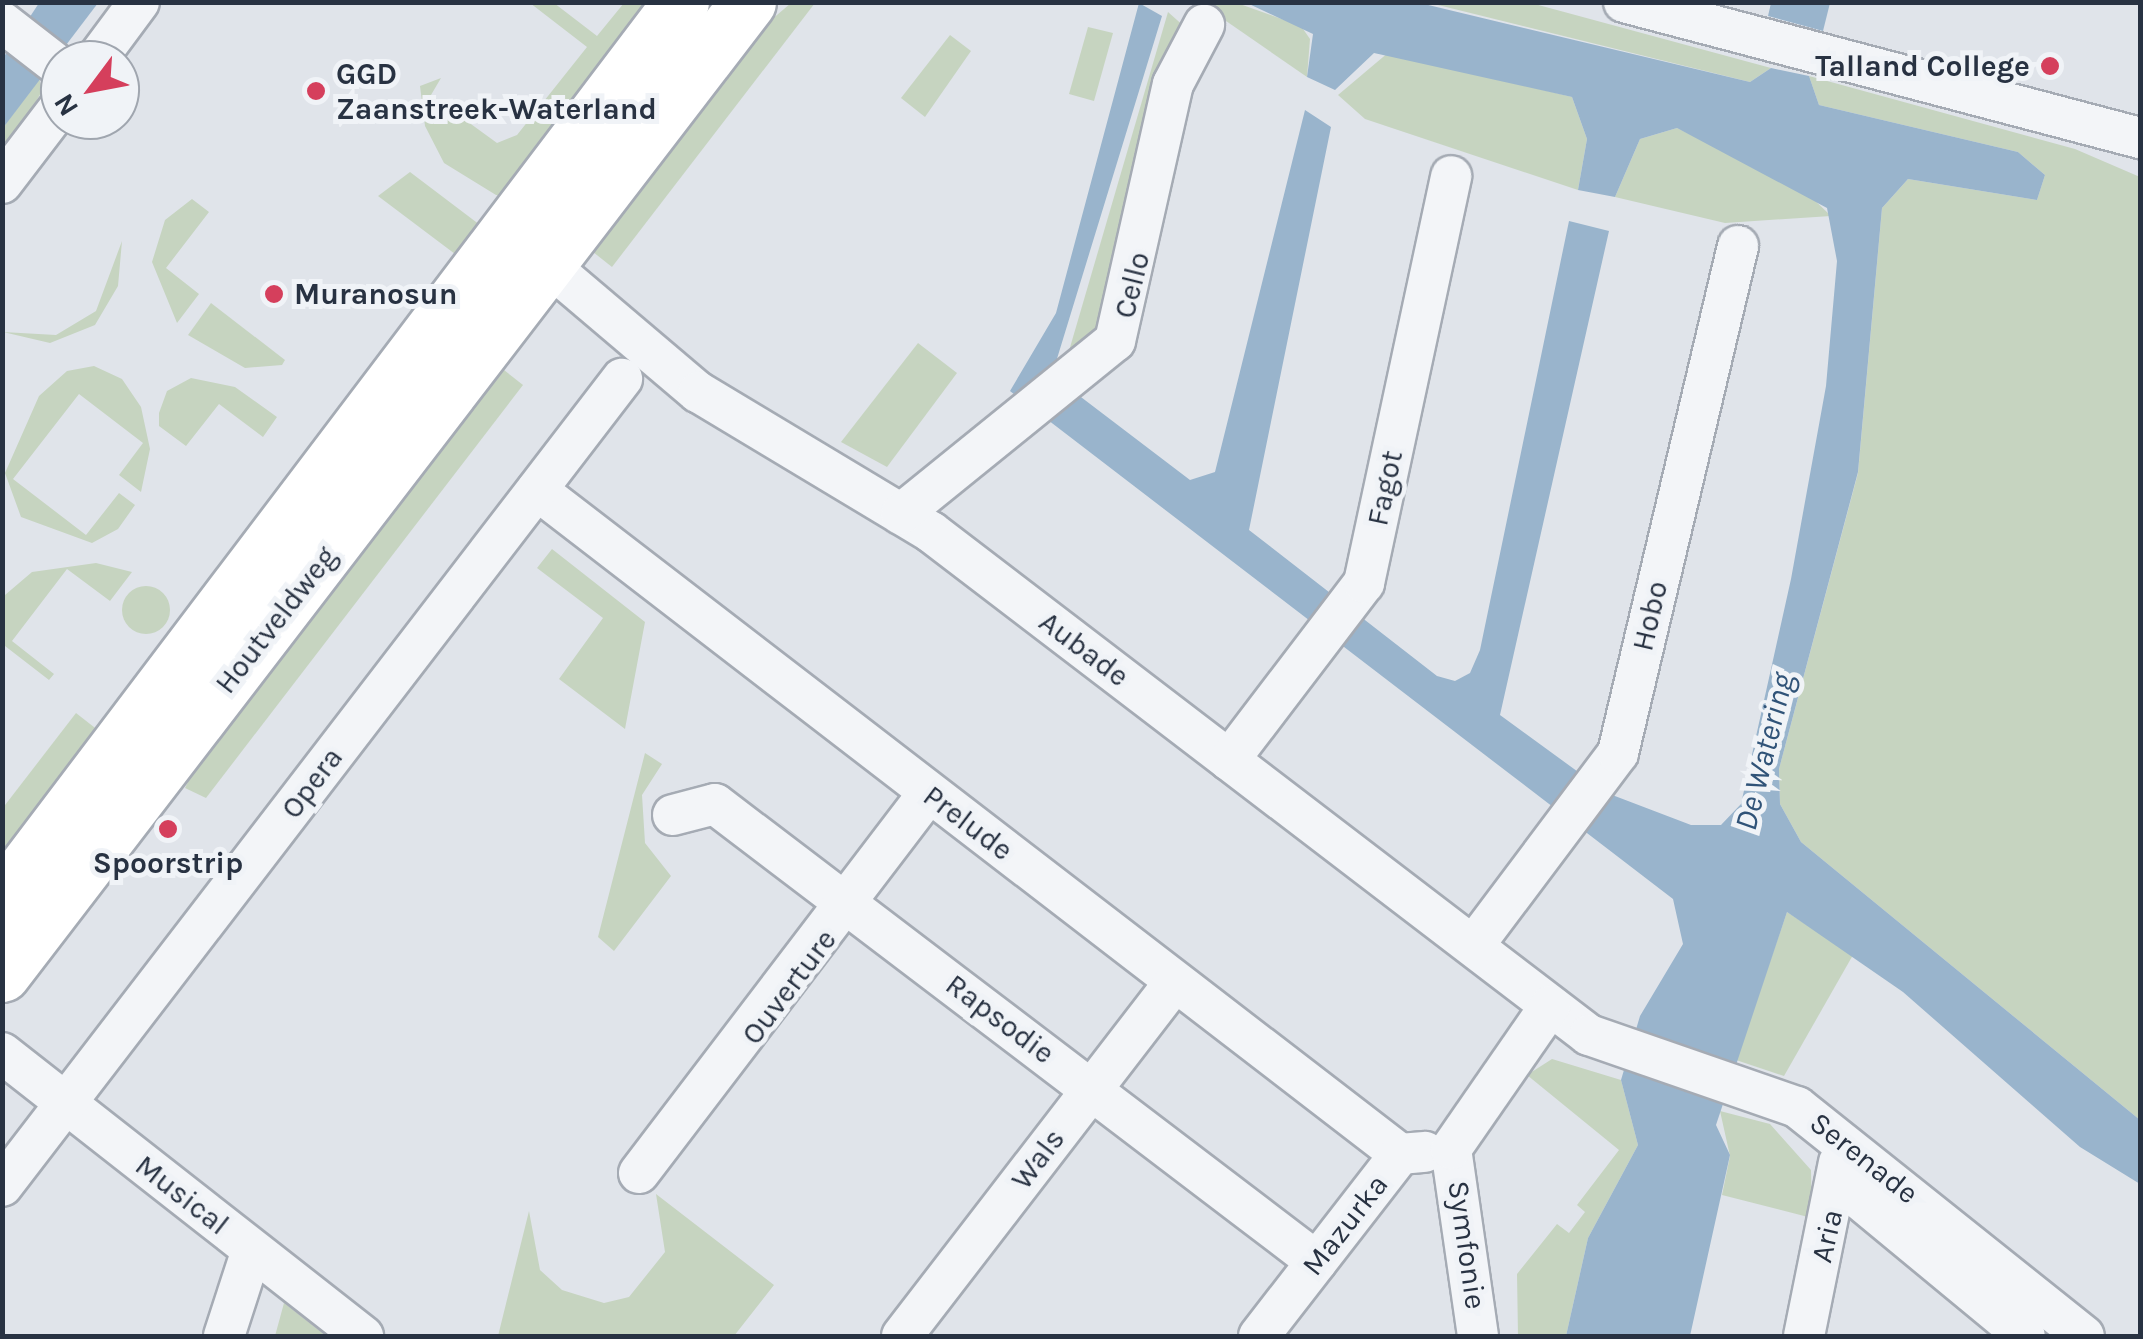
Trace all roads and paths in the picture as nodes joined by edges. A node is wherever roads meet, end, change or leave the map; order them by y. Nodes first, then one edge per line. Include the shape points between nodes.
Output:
1 (139, 2) edge
2 (680, 2) edge
3 (748, 2) edge
4 (1624, 2) edge
5 (1204, 25) dead end
6 (8, 26) edge
7 (111, 40) edge
8 (40, 51) edge
9 (40, 133) edge
10 (2140, 138) edge
11 (1451, 176) dead end
12 (2, 183) edge
13 (1738, 246) dead end
14 (530, 250) junction
15 (622, 379) dead end
16 (537, 490) junction
17 (901, 514) junction
18 (1230, 760) junction
19 (929, 793) junction
20 (673, 816) dead end
21 (2, 899) edge
22 (848, 904) junction
23 (1474, 945) junction
24 (2, 974) edge
25 (1175, 982) junction
26 (1550, 1006) junction
27 (1614, 1047) joint
28 (2, 1053) edge
29 (1092, 1089) junction
30 (67, 1104) junction
31 (1839, 1134) junction
32 (1451, 1149) junction
33 (1400, 1154) junction
34 (640, 1173) dead end
35 (1839, 1182) junction
36 (2, 1186) edge
37 (252, 1250) junction
38 (1318, 1262) junction
39 (224, 1336) edge
40 (363, 1336) edge
41 (902, 1336) edge
42 (1259, 1336) edge
43 (1478, 1336) edge
44 (1804, 1336) edge
45 (2025, 1336) edge
46 (2084, 1336) edge

1 - 7 street
2 - 14 street, Houtveldweg
3 - 14 street, Houtveldweg
4 - 10 street
5 - 17 street, Cello via 1172,84 1122,329
6 - 8 street
9 - 12 street
11 - 18 street, Fagot via 1364,583
13 - 23 street, Hobo via 1618,753
14 - 17 street, Aubade via 698,392
14 - 21 street, Houtveldweg
14 - 24 street, Houtveldweg
15 - 16 street, Opera
16 - 19 street, Prelude
16 - 30 street, Opera
17 - 18 street, Aubade
18 - 23 street, Aubade
19 - 22 street, Ouverture
19 - 25 street, Prelude
20 - 22 street, Rapsodie via 715,804
22 - 29 street, Rapsodie
22 - 34 street, Ouverture
23 - 26 street, Aubade
25 - 29 street, Wals
25 - 33 street, Prelude
26 - 27 street, Aubade
26 - 32 street, Symfonie
27 - 31 street, Serenade via 1750,1090
28 - 30 street, Musical
29 - 38 street, Rapsodie
29 - 41 street, Wals
30 - 36 street, Opera
30 - 37 street, Musical
31 - 35 street, Aria
31 - 46 street, Serenade
32 - 33 street, Mazurka
32 - 43 street, Symfonie
33 - 38 street, Mazurka
35 - 44 street, Aria
35 - 45 street, Serenade
37 - 39 street
37 - 40 street, Musical
38 - 42 street, Mazurka

